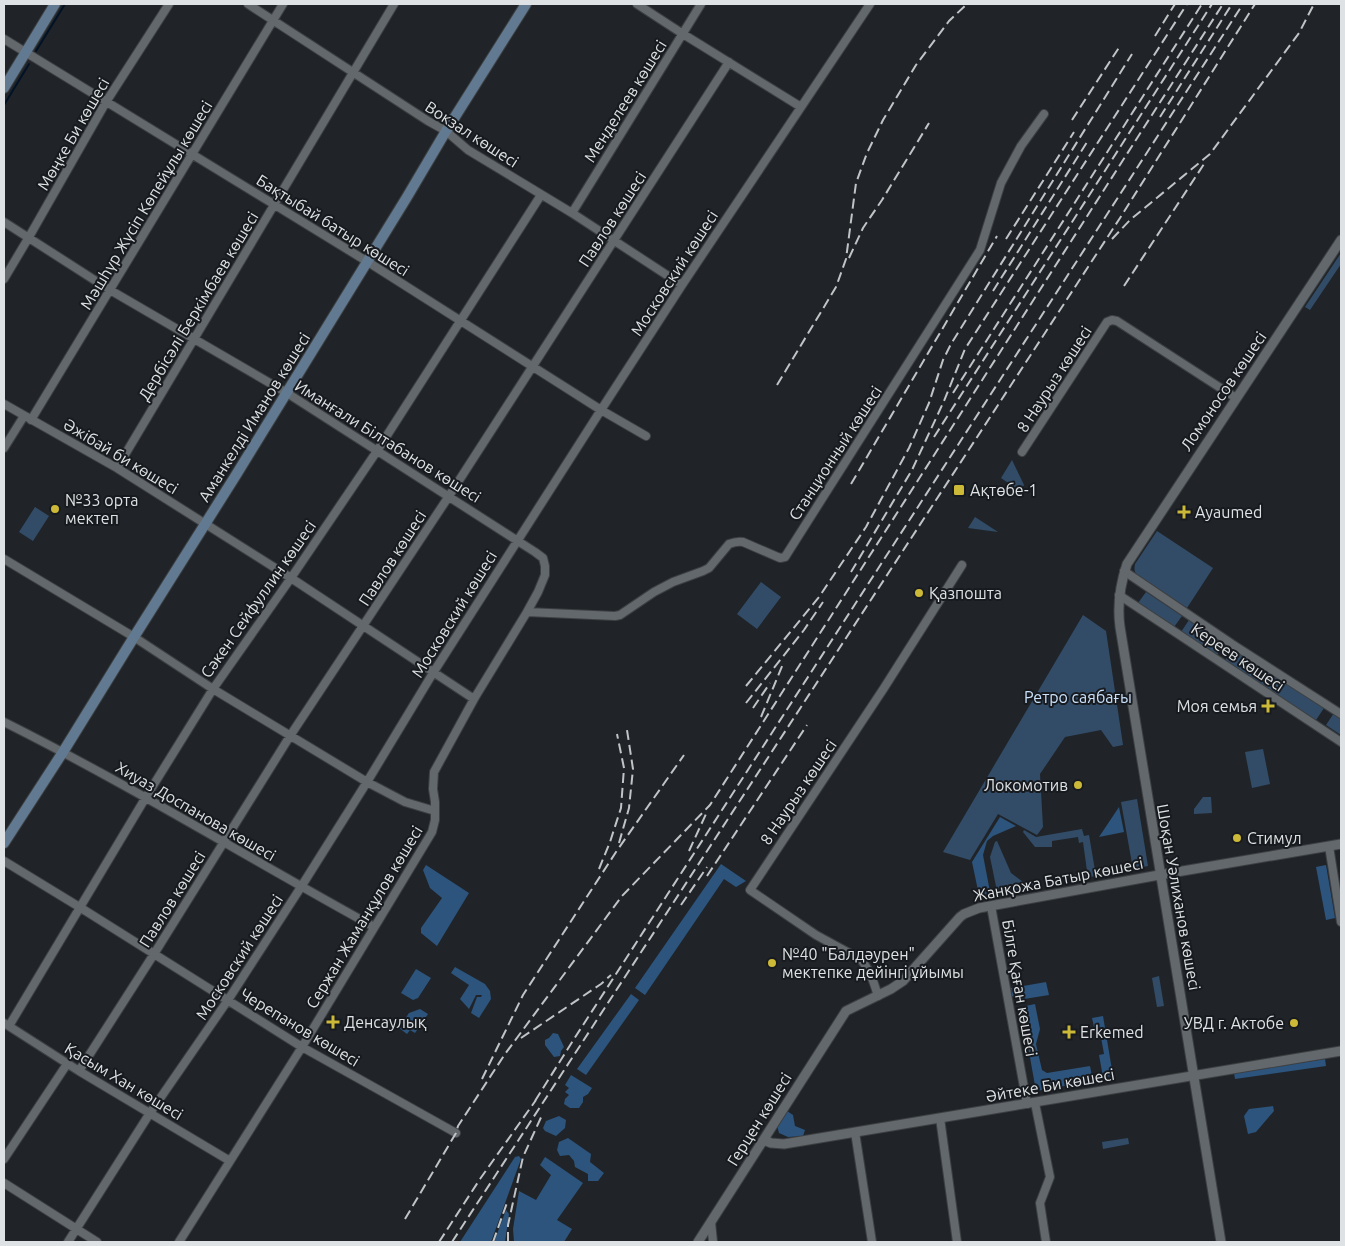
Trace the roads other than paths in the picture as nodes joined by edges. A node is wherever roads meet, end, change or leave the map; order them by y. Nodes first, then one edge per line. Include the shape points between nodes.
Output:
1 (55, 4) edge
2 (168, 4) edge
3 (248, 4) edge
4 (283, 4) edge
5 (394, 4) edge
6 (526, 4) edge
7 (637, 4) edge
8 (702, 4) edge
9 (870, 4) edge
10 (274, 20) junction
11 (683, 34) junction
12 (4, 39) edge
13 (25, 52) junction
14 (729, 62) junction
15 (354, 73) junction
16 (4, 88) edge
17 (106, 102) junction
18 (801, 107) junction
19 (1044, 114) dead end
20 (446, 131) junction
21 (192, 154) junction
22 (541, 195) junction
23 (274, 204) junction
24 (572, 213) junction
25 (4, 222) edge
26 (29, 237) junction
27 (614, 240) junction
28 (1341, 240) edge
29 (368, 262) junction
30 (4, 279) edge
31 (682, 285) junction
32 (110, 290) junction
33 (461, 321) junction
34 (195, 339) junction
35 (533, 367) junction
36 (286, 393) junction
37 (1236, 398) junction
38 (4, 404) edge
39 (601, 410) junction
40 (28, 418) junction
41 (646, 436) dead end
42 (4, 448) edge
43 (377, 451) junction
44 (1022, 452) dead end
45 (118, 468) junction
46 (449, 496) junction
47 (206, 523) junction
48 (517, 540) junction
49 (1130, 558) joint
50 (4, 559) edge
51 (962, 565) dead end
52 (546, 566) joint
53 (1124, 571) junction
54 (291, 578) junction
55 (1119, 595) junction
56 (527, 612) junction
57 (363, 626) junction
58 (134, 637) junction
59 (433, 673) junction
60 (213, 689) junction
61 (474, 699) junction
62 (1341, 714) edge
63 (4, 722) edge
64 (290, 736) junction
65 (1341, 742) edge
66 (64, 752) junction
67 (367, 782) junction
68 (146, 797) junction
69 (435, 811) junction
70 (4, 843) edge
71 (224, 843) junction
72 (1341, 844) edge
73 (1329, 846) junction
74 (4, 861) edge
75 (1160, 875) junction
76 (301, 887) junction
77 (991, 906) junction
78 (80, 908) junction
79 (1341, 922) edge
80 (374, 927) junction
81 (154, 954) junction
82 (878, 996) junction
83 (228, 1000) junction
84 (846, 1011) joint
85 (6, 1025) edge
86 (302, 1047) junction
87 (1341, 1051) edge
88 (67, 1064) junction
89 (79, 1071) junction
90 (1194, 1075) junction
91 (1031, 1103) junction
92 (150, 1113) junction
93 (940, 1118) junction
94 (855, 1132) junction
95 (456, 1133) dead end
96 (764, 1140) junction
97 (4, 1159) edge
98 (230, 1161) junction
99 (4, 1183) edge
100 (711, 1222) junction
101 (77, 1229) junction
102 (68, 1242) edge
103 (97, 1242) edge
104 (179, 1242) edge
105 (698, 1242) edge
106 (713, 1242) edge
107 (872, 1242) edge
108 (957, 1242) edge
109 (1046, 1242) edge
110 (1221, 1242) edge

1 - 13 main road
2 - 17 street, Мөңке Би көшесі
3 - 10 street, Вокзал көшесі
4 - 10 street, Мәшһүр Жүсіп Көпейұлы көшесі
5 - 15 street, Дербісәлі Беркімбаев көшесі
6 - 20 main road, Аманкелді Иманов көшесі
7 - 11 street
8 - 11 street, Менделеев көшесі
9 - 18 street, Московский көшесі
10 - 15 street, Вокзал көшесі
10 - 21 street, Мәшһүр Жүсіп Көпейұлы көшесі
11 - 14 street
11 - 24 street, Менделеев көшесі
12 - 13 street, Бақтыбай батыр көшесі
13 - 16 main road
13 - 17 street, Бақтыбай батыр көшесі
14 - 18 street
14 - 27 street, Павлов көшесі
15 - 20 street, Вокзал көшесі
15 - 23 street, Дербісәлі Беркімбаев көшесі
17 - 21 street, Бақтыбай батыр көшесі
17 - 26 street, Мөңке Би көшесі
18 - 31 street, Московский көшесі
19 - 56 street, Станционный көшесі via 1020,146 1001,183 980,250 785,557 780,558 743,542 733,542 703,572 673,582 620,615
20 - 22 street, Вокзал көшесі via 468,150
20 - 29 main road, Аманкелді Иманов көшесі
21 - 23 street, Бақтыбай батыр көшесі
21 - 32 street, Мәшһүр Жүсіп Көпейұлы көшесі
22 - 24 street, Вокзал көшесі
22 - 33 street, Сәкен Сейфуллин көшесі
23 - 29 street, Бақтыбай батыр көшесі
23 - 34 street, Дербісәлі Беркімбаев көшесі
24 - 27 street, Вокзал көшесі
25 - 26 street, Иманғали Білтабанов көшесі
26 - 30 street, Мөңке Би көшесі
26 - 32 street, Иманғали Білтабанов көшесі
27 - 31 street, Вокзал көшесі
27 - 35 street, Павлов көшесі
28 - 37 street, Ломоносов көшесі
29 - 33 street, Бақтыбай батыр көшесі
29 - 36 main road, Аманкелді Иманов көшесі
31 - 39 street, Московский көшесі
32 - 34 street, Иманғали Білтабанов көшесі
32 - 40 street, Мәшһүр Жүсіп Көпейұлы көшесі
33 - 35 street, Бақтыбай батыр көшесі
33 - 43 street, Сәкен Сейфуллин көшесі
34 - 36 street, Иманғали Білтабанов көшесі
34 - 45 street, Дербісәлі Беркімбаев көшесі
35 - 39 street, Бақтыбай батыр көшесі
35 - 46 street, Павлов көшесі
36 - 43 street, Иманғали Білтабанов көшесі
36 - 47 main road, Аманкелді Иманов көшесі
37 - 44 street, 8 Наурыз көшесі via 1112,320 1107,322
37 - 49 street, Ломоносов көшесі
38 - 40 street, Әжібай би көшесі
39 - 41 street, Бақтыбай батыр көшесі
39 - 48 street, Московский көшесі
40 - 42 street, Мәшһүр Жүсіп Көпейұлы көшесі
40 - 45 street, Әжібай би көшесі
43 - 46 street, Иманғали Білтабанов көшесі
43 - 54 street, Сәкен Сейфуллин көшесі
45 - 47 street, Әжібай би көшесі
46 - 48 street, Иманғали Білтабанов көшесі
46 - 57 street, Павлов көшесі
47 - 54 street, Әжібай би көшесі
47 - 58 main road, Аманкелді Иманов көшесі
48 - 52 street, Иманғали Білтабанов көшесі via 542,558
48 - 59 street, Московский көшесі
49 - 53 street, Шоқан Уәлиханов көшесі
50 - 58 street
51 - 82 street, 8 Наурыз көшесі via 750,890 816,935 865,963
52 - 56 street, Сержан Жаманқұлов көшесі via 545,575
53 - 55 street, Шоқан Уәлиханов көшесі
53 - 62 street, Кереев көшесі
54 - 57 street, Әжібай би көшесі
54 - 60 street, Сәкен Сейфуллин көшесі
55 - 65 street, Кереев көшесі
55 - 75 street, Шоқан Уәлиханов көшесі via 1120,627
56 - 61 street, Сержан Жаманқұлов көшесі
57 - 59 street, Әжібай би көшесі
57 - 64 street, Павлов көшесі
58 - 60 street
58 - 66 main road, Аманкелді Иманов көшесі
59 - 61 street, Әжібай би көшесі
59 - 67 street, Московский көшесі
60 - 64 street
60 - 68 street, Сәкен Сейфуллин көшесі
61 - 69 street, Сержан Жаманқұлов көшесі via 434,772
63 - 66 street, Хиуаз Доспанова көшесі
64 - 67 street
64 - 71 street, Павлов көшесі
66 - 68 street, Хиуаз Доспанова көшесі
66 - 70 main road, Аманкелді Иманов көшесі
67 - 69 street via 405,802
67 - 76 street, Московский көшесі
68 - 71 street, Хиуаз Доспанова көшесі
68 - 78 street, Сәкен Сейфуллин көшесі
69 - 80 street, Сержан Жаманқұлов көшесі via 432,832
71 - 76 street, Хиуаз Доспанова көшесі
71 - 81 street, Павлов көшесі
72 - 73 street, Жанқожа Батыр көшесі
73 - 75 street, Жанқожа Батыр көшесі
73 - 79 street
74 - 78 street, Черепанов көшесі
75 - 77 street, Жанқожа Батыр көшесі
75 - 90 street, Шоқан Уәлиханов көшесі
76 - 80 street, Хиуаз Доспанова көшесі
76 - 83 street, Московский көшесі
77 - 82 street, Жанқожа Батыр көшесі via 964,914 903,981
77 - 91 street, Білге Қаған көшесі
78 - 81 street, Черепанов көшесі
78 - 85 street, Сәкен Сейфуллин көшесі
80 - 86 street, Сержан Жаманқұлов көшесі
81 - 83 street, Черепанов көшесі
81 - 89 street, Павлов көшесі
82 - 84 street, Жанқожа Батыр көшесі
83 - 86 street, Черепанов көшесі
83 - 92 street, Московский көшесі
84 - 96 street, Герцен көшесі
85 - 88 street, Қасым Хан көшесі
86 - 95 street, Черепанов көшесі
86 - 98 street, Сержан Жаманқұлов көшесі
87 - 90 street, Әйтеке Би көшесі
88 - 89 street, Қасым Хан көшесі
88 - 97 street
89 - 92 street, Қасым Хан көшесі
90 - 91 street, Әйтеке Би көшесі
90 - 110 street, Шоқан Уәлиханов көшесі
91 - 93 street, Әйтеке Би көшесі
91 - 109 street, Білге Қаған көшесі via 1050,1177 1040,1203
92 - 98 street, Қасым Хан көшесі
92 - 101 street, Московский көшесі
93 - 94 street, Әйтеке Би көшесі
93 - 108 street
94 - 96 street, Әйтеке Би көшесі via 784,1144
94 - 107 street
96 - 100 street, Герцен көшесі
98 - 104 street, Сержан Жаманқұлов көшесі
99 - 101 street
100 - 105 street, Герцен көшесі
100 - 106 street
101 - 102 street, Московский көшесі
101 - 103 street

